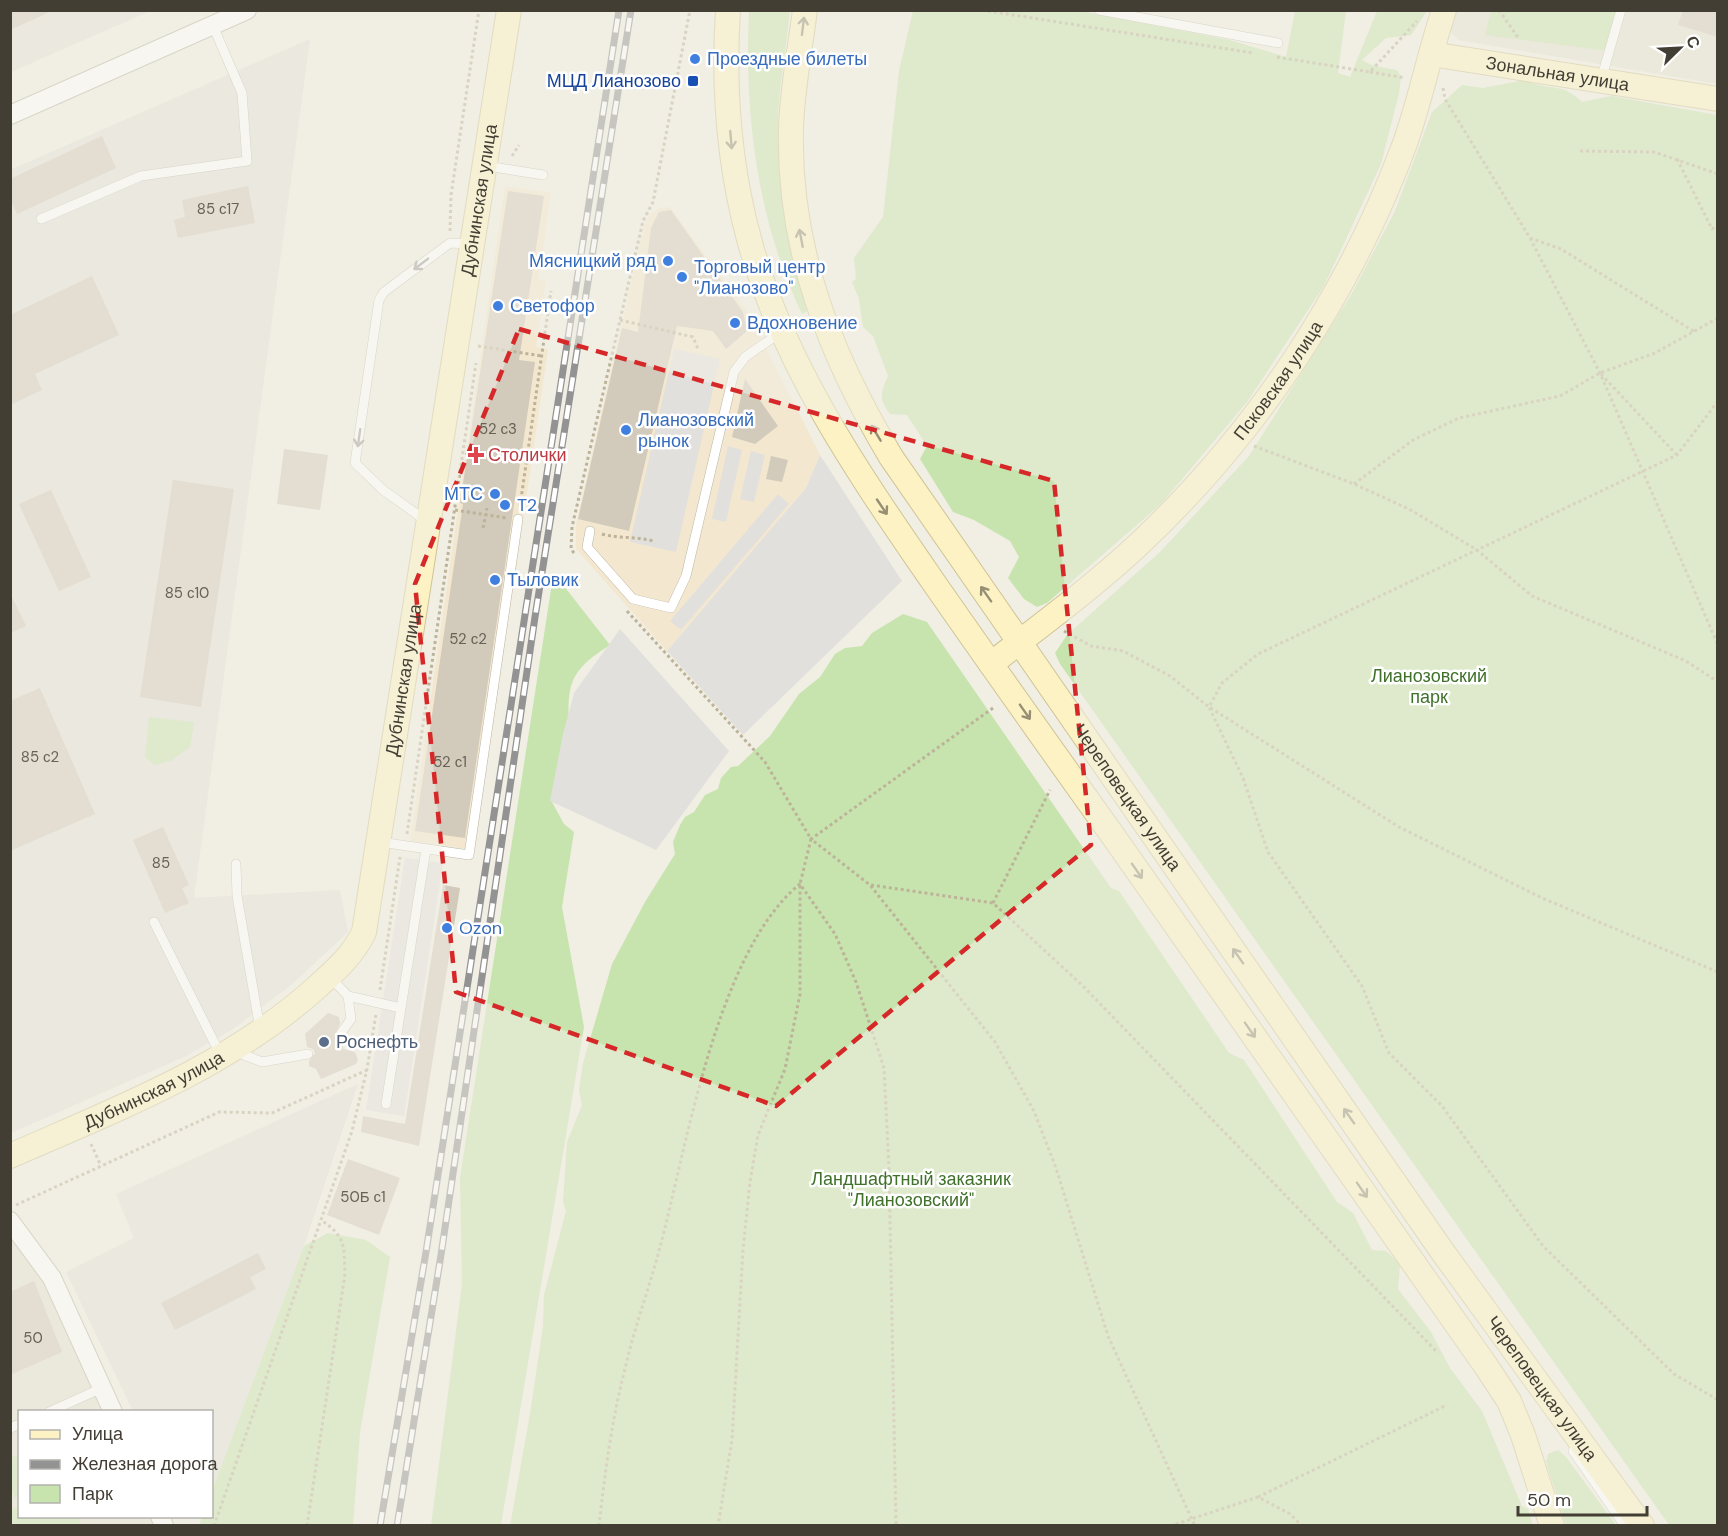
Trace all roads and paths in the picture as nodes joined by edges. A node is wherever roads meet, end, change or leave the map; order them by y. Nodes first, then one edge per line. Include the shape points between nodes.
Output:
1 (247, 10) edge
2 (479, 10) edge
3 (509, 10) edge
4 (690, 10) edge
5 (728, 10) edge
6 (805, 10) edge
7 (982, 10) edge
8 (1099, 10) edge
9 (1444, 10) edge
10 (1498, 10) edge
11 (1621, 10) edge
12 (213, 26) junction
13 (1415, 32) dead end
14 (1519, 39) dead end
15 (1278, 43) dead end
16 (1260, 54) dead end
17 (1431, 54) junction
18 (1272, 56) dead end
19 (1370, 72) junction
20 (1406, 78) dead end
21 (1601, 80) junction
22 (1443, 87) dead end
23 (1718, 99) edge
24 (10, 115) edge
25 (1580, 151) dead end
26 (1677, 159) junction
27 (484, 166) junction
28 (1718, 174) edge
29 (543, 175) dead end
30 (41, 219) dead end
31 (1718, 225) edge
32 (1530, 238) junction
33 (461, 244) junction
34 (551, 291) dead end
35 (1718, 318) edge
36 (620, 320) junction
37 (783, 330) junction
38 (1695, 332) junction
39 (504, 343) dead end
40 (478, 346) dead end
41 (503, 350) junction
42 (698, 350) dead end
43 (511, 351) junction
44 (542, 357) junction
45 (510, 358) dead end
46 (1600, 373) junction
47 (1718, 401) edge
48 (1248, 444) dead end
49 (1677, 455) junction
50 (1644, 470) junction
51 (1354, 484) junction
52 (487, 508) dead end
53 (455, 510) dead end
54 (485, 515) junction
55 (518, 519) junction
56 (429, 523) junction
57 (572, 527) junction
58 (483, 528) dead end
59 (590, 531) junction
60 (653, 541) dead end
61 (1478, 550) junction
62 (579, 558) dead end
63 (619, 602) dead end
64 (1060, 627) dead end
65 (1020, 642) junction
66 (1718, 645) edge
67 (991, 664) junction
68 (1718, 682) edge
69 (1209, 707) junction
70 (993, 708) dead end
71 (1050, 790) dead end
72 (811, 839) junction
73 (380, 842) junction
74 (426, 849) junction
75 (236, 864) dead end
76 (800, 884) junction
77 (870, 885) junction
78 (993, 903) junction
79 (154, 922) dead end
80 (1718, 972) edge
81 (329, 976) junction
82 (348, 996) junction
83 (401, 1008) junction
84 (261, 1031) junction
85 (341, 1033) dead end
86 (227, 1053) junction
87 (308, 1054) dead end
88 (368, 1069) dead end
89 (386, 1104) dead end
90 (91, 1144) dead end
91 (13, 1152) edge
92 (101, 1166) junction
93 (11, 1219) edge
94 (321, 1220) dead end
95 (1442, 1251) junction
96 (1419, 1271) junction
97 (1437, 1353) dead end
98 (102, 1388) junction
99 (1718, 1400) edge
100 (1448, 1404) dead end
101 (53, 1410) edge
102 (112, 1410) edge
103 (1546, 1412) dead end
104 (1565, 1440) dead end
105 (1258, 1497) junction
106 (1192, 1520) junction
107 (307, 1526) edge
108 (599, 1526) edge
109 (718, 1526) edge
110 (896, 1526) edge
111 (1170, 1526) edge
112 (1195, 1526) edge
113 (1302, 1526) edge
114 (1552, 1526) edge
115 (1561, 1526) edge
116 (1625, 1526) edge
117 (1642, 1526) edge

1 - 12 street
2 - 33 path via 451,195
3 - 27 main road, Дубнинская улица
4 - 36 path via 653,202 643,221
5 -> 37 main road, Череповецкая улица via 727,81 733,157 749,241
65 -> 6 main road, Череповецкая улица via 891,457 842,371 828,334 804,252 792,166 791,128
7 - 16 path
8 - 15 lane
9 - 17 main road, Псковская улица
10 - 14 path
11 - 21 lane
12 - 24 street
12 - 30 lane via 242,93 247,161 141,176
13 - 19 path via 1417,21
17 - 21 main road, Зональная улица
17 - 65 main road, Псковская улица via 1404,145 1358,250 1333,298 1271,396 1174,510 1138,545
18 - 19 path
19 - 20 path
21 - 23 main road, Зональная улица
22 - 32 path via 1445,99
25 - 26 path via 1654,152
26 - 28 path
26 - 31 path via 1712,230
27 - 29 lane
27 - 33 main road, Дубнинская улица
32 - 38 path via 1561,249
32 - 46 path
33 - 56 main road, Дубнинская улица
33 -> 56 lane via 384,292 379,300 355,463 383,490
34 - 44 path
35 - 38 path
36 - 42 path via 693,337
36 - 57 path
37 - 59 lane via 745,357 734,372 686,576 671,608 633,599 586,547
37 -> 67 main road, Череповецкая улица via 860,475
38 - 46 path via 1655,353
39 - 41 path
40 - 41 path
41 - 43 path
43 - 44 path
43 - 45 path
44 - 55 path
46 - 49 path
46 - 50 path
46 - 51 path via 1560,396 1459,418 1413,440
47 - 49 path
48 - 51 path
49 - 50 path
50 - 61 path
50 - 66 path
51 - 61 path via 1409,509
52 - 54 path
53 - 54 path
54 - 55 path
54 - 58 path
55 - 74 lane via 469,855
56 - 73 main road, Дубнинская улица
57 - 59 path
57 - 62 path via 571,549
59 - 60 path
61 - 68 path via 1532,596 1686,661
61 - 69 path via 1258,654 1222,683
63 - 72 path via 765,762
64 - 69 path via 1067,635 1091,646 1123,651 1170,676
65 - 67 main road, Псковская улица
95 -> 65 main road, Череповецкая улица
67 -> 96 main road, Череповецкая улица
69 - 80 path via 1399,827 1542,898
69 - 99 path via 1243,778 1268,852 1362,986 1389,1053 1442,1106 1543,1246 1674,1374
70 - 72 path
71 - 78 path
72 - 76 path
72 - 77 path
73 - 74 lane
73 - 81 main road, Дубнинская улица via 364,932 357,947
74 - 83 lane
75 - 84 lane via 237,896
76 - 108 path via 784,896 747,957 704,1067 660,1247 625,1365
76 - 109 path via 800,994 785,1069 758,1136 750,1182 742,1250 732,1440
76 - 110 path via 835,934 856,982 884,1068
77 - 78 path
77 - 106 path via 995,1042 1034,1111 1056,1168 1108,1336
78 - 97 path via 1083,986
79 - 86 lane
81 - 82 lane
81 - 84 main road, Дубнинская улица
82 - 83 lane
82 - 85 lane via 351,1019
83 - 89 lane
84 - 86 main road, Дубнинская улица
86 - 87 lane via 262,1062
86 - 91 main road, Дубнинская улица
88 - 92 path via 272,1113 219,1112
90 - 92 path
92 - 93 path
93 - 98 street via 52,1278
94 - 107 path via 338,1232 344,1244 345,1274
95 - 103 lane, Череповецкая улица via 1461,1291
95 - 117 main road, Череповецкая улица
96 - 114 main road, Череповецкая улица via 1509,1401
96 - 115 lane, Череповецкая улица via 1449,1300 1512,1392 1528,1424
98 - 101 lane
98 - 102 street
100 - 105 path
104 - 116 lane, Череповецкая улица
105 - 106 path
105 - 113 path via 1290,1514
106 - 111 path
106 - 112 path

